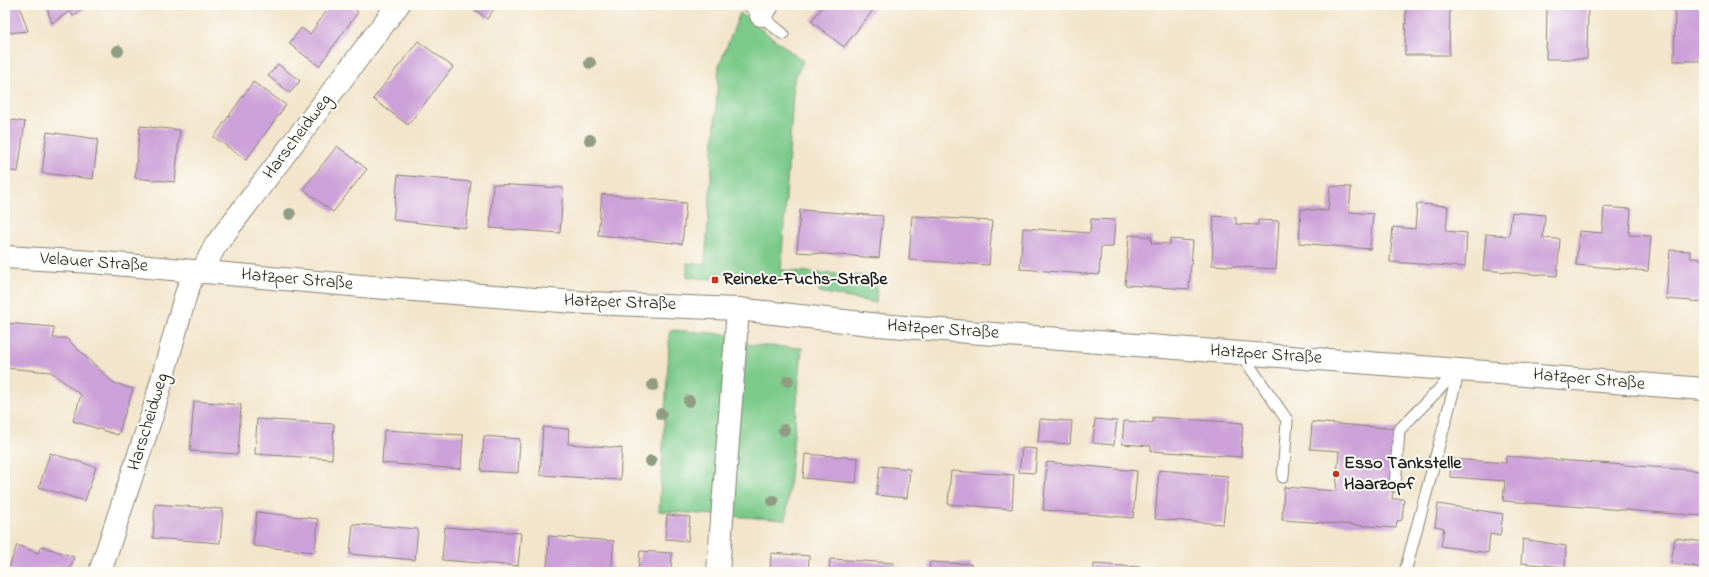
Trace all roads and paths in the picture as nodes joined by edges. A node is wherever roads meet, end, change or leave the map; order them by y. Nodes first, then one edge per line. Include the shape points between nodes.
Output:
1 (398, 5) edge
2 (759, 8) edge
3 (783, 34) dead end
4 (5, 257) edge
5 (193, 271) junction
6 (738, 309) junction
7 (1240, 353) junction
8 (1459, 370) junction
9 (1704, 389) edge
10 (1283, 477) dead end
11 (1395, 486) dead end
12 (100, 572) edge
13 (718, 572) edge
14 (1405, 572) edge

1 - 5 main road, Harscheidweg via 215,246
2 - 3 lane
4 - 5 main road, Velauer Straße
5 - 6 main road, Hatzper Straße via 589,303
5 - 12 main road, Harscheidweg via 153,412
6 - 7 main road, Hatzper Straße via 879,325
6 - 13 main road
7 - 8 main road, Hatzper Straße
7 - 10 lane via 1287,420
8 - 9 main road, Hatzper Straße
8 - 11 lane via 1399,430
8 - 14 lane

